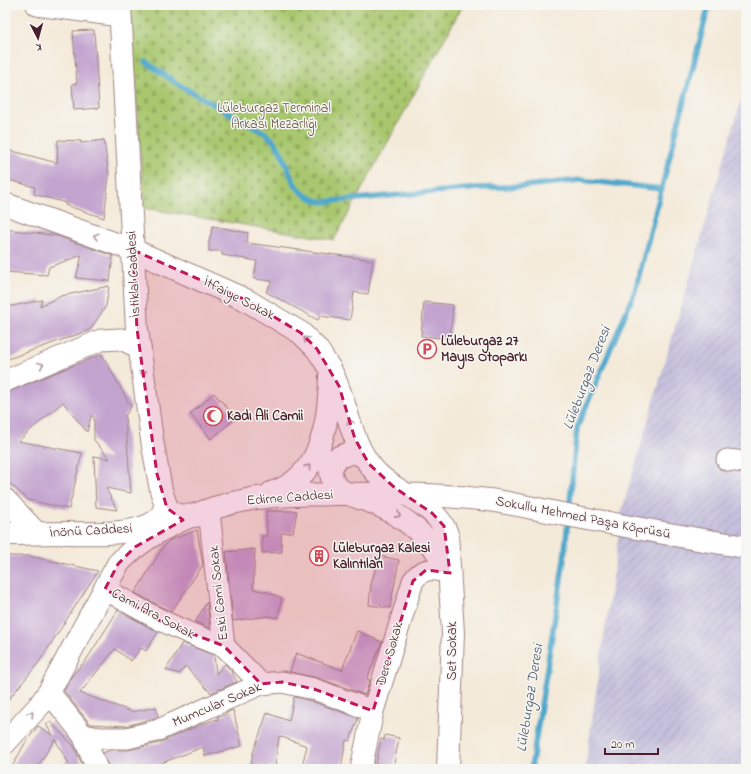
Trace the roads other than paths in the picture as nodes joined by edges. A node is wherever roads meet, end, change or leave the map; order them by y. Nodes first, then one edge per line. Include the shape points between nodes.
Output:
1 (37, 5) edge
2 (120, 11) edge
3 (5, 204) edge
4 (133, 250) junction
5 (163, 264) junction
6 (134, 282) junction
7 (140, 348) junction
8 (330, 370) junction
9 (5, 380) edge
10 (363, 456) junction
11 (349, 494) junction
12 (406, 495) junction
13 (469, 498) junction
14 (5, 499) edge
15 (251, 499) junction
16 (165, 505) junction
17 (202, 513) junction
18 (37, 533) junction
19 (91, 533) junction
20 (5, 534) edge
21 (447, 534) junction
22 (746, 546) edge
23 (116, 568) junction
24 (450, 573) junction
25 (104, 589) junction
26 (224, 646) junction
27 (261, 684) junction
28 (48, 692) junction
29 (373, 711) junction
30 (83, 735) junction
31 (5, 743) edge
32 (97, 769) edge
33 (361, 769) edge
34 (448, 769) edge

1 - 2 street
2 - 4 main road, İstiklal Caddesi
4 -> 3 main road, İtfaiye Sokak
4 - 5 main road, İtfaiye Sokak
4 - 6 main road, İstiklal Caddesi
5 - 6 main road via 144,270
8 -> 5 main road, İtfaiye Sokak via 317,349 301,333 246,300
6 - 7 main road, İstiklal Caddesi
9 -> 7 street via 100,340 121,339
7 -> 16 main road, İstiklal Caddesi via 152,440
10 -> 8 main road, İtfaiye Sokak via 342,394
15 -> 8 main road via 288,486 299,479 314,459 323,438 327,419
10 - 11 main road via 354,452 346,453 337,458 331,466 333,483
10 - 12 main road, İtfaiye Sokak via 376,472
11 - 12 main road, Edirne Caddesi
11 - 15 main road, Edirne Caddesi
11 -> 24 main road via 381,506 410,523 431,543
12 - 13 main road, Edirne Caddesi
12 - 21 main road, Set Sokak via 437,517
13 - 21 main road, Set Sokak via 453,515
13 - 22 main road, Sokullu Mehmed Paşa Köprüsü
14 - 18 street
15 - 17 main road, Edirne Caddesi
16 - 17 main road via 173,513
16 - 19 main road, İnönü Caddesi via 160,518 148,525 128,531
17 - 23 main road, Edirne Caddesi via 147,538 128,553
17 - 26 street, Eski Cami Sokak
18 - 19 main road, İnönü Caddesi
18 - 20 main road, İnönü Caddesi
19 - 23 main road via 104,537 112,545 116,556
21 - 24 main road, Set Sokak
23 - 25 main road, Edirne Caddesi
24 - 29 street, Dere Sokak via 437,569 426,570 418,574 413,581
24 - 34 main road, Set Sokak via 453,648
25 - 26 street, Cami Ara Sokak via 162,622
25 - 28 main road, Edirne Caddesi
26 - 27 street, Eski Cami Sokak
27 - 29 street, Mumcular Sokak via 282,682 314,690
27 - 30 street, Mumcular Sokak via 156,731 127,738
28 - 30 street
31 -> 28 main road, Edirne Caddesi via 39,706
29 - 33 street, Dere Sokak
30 - 32 street

